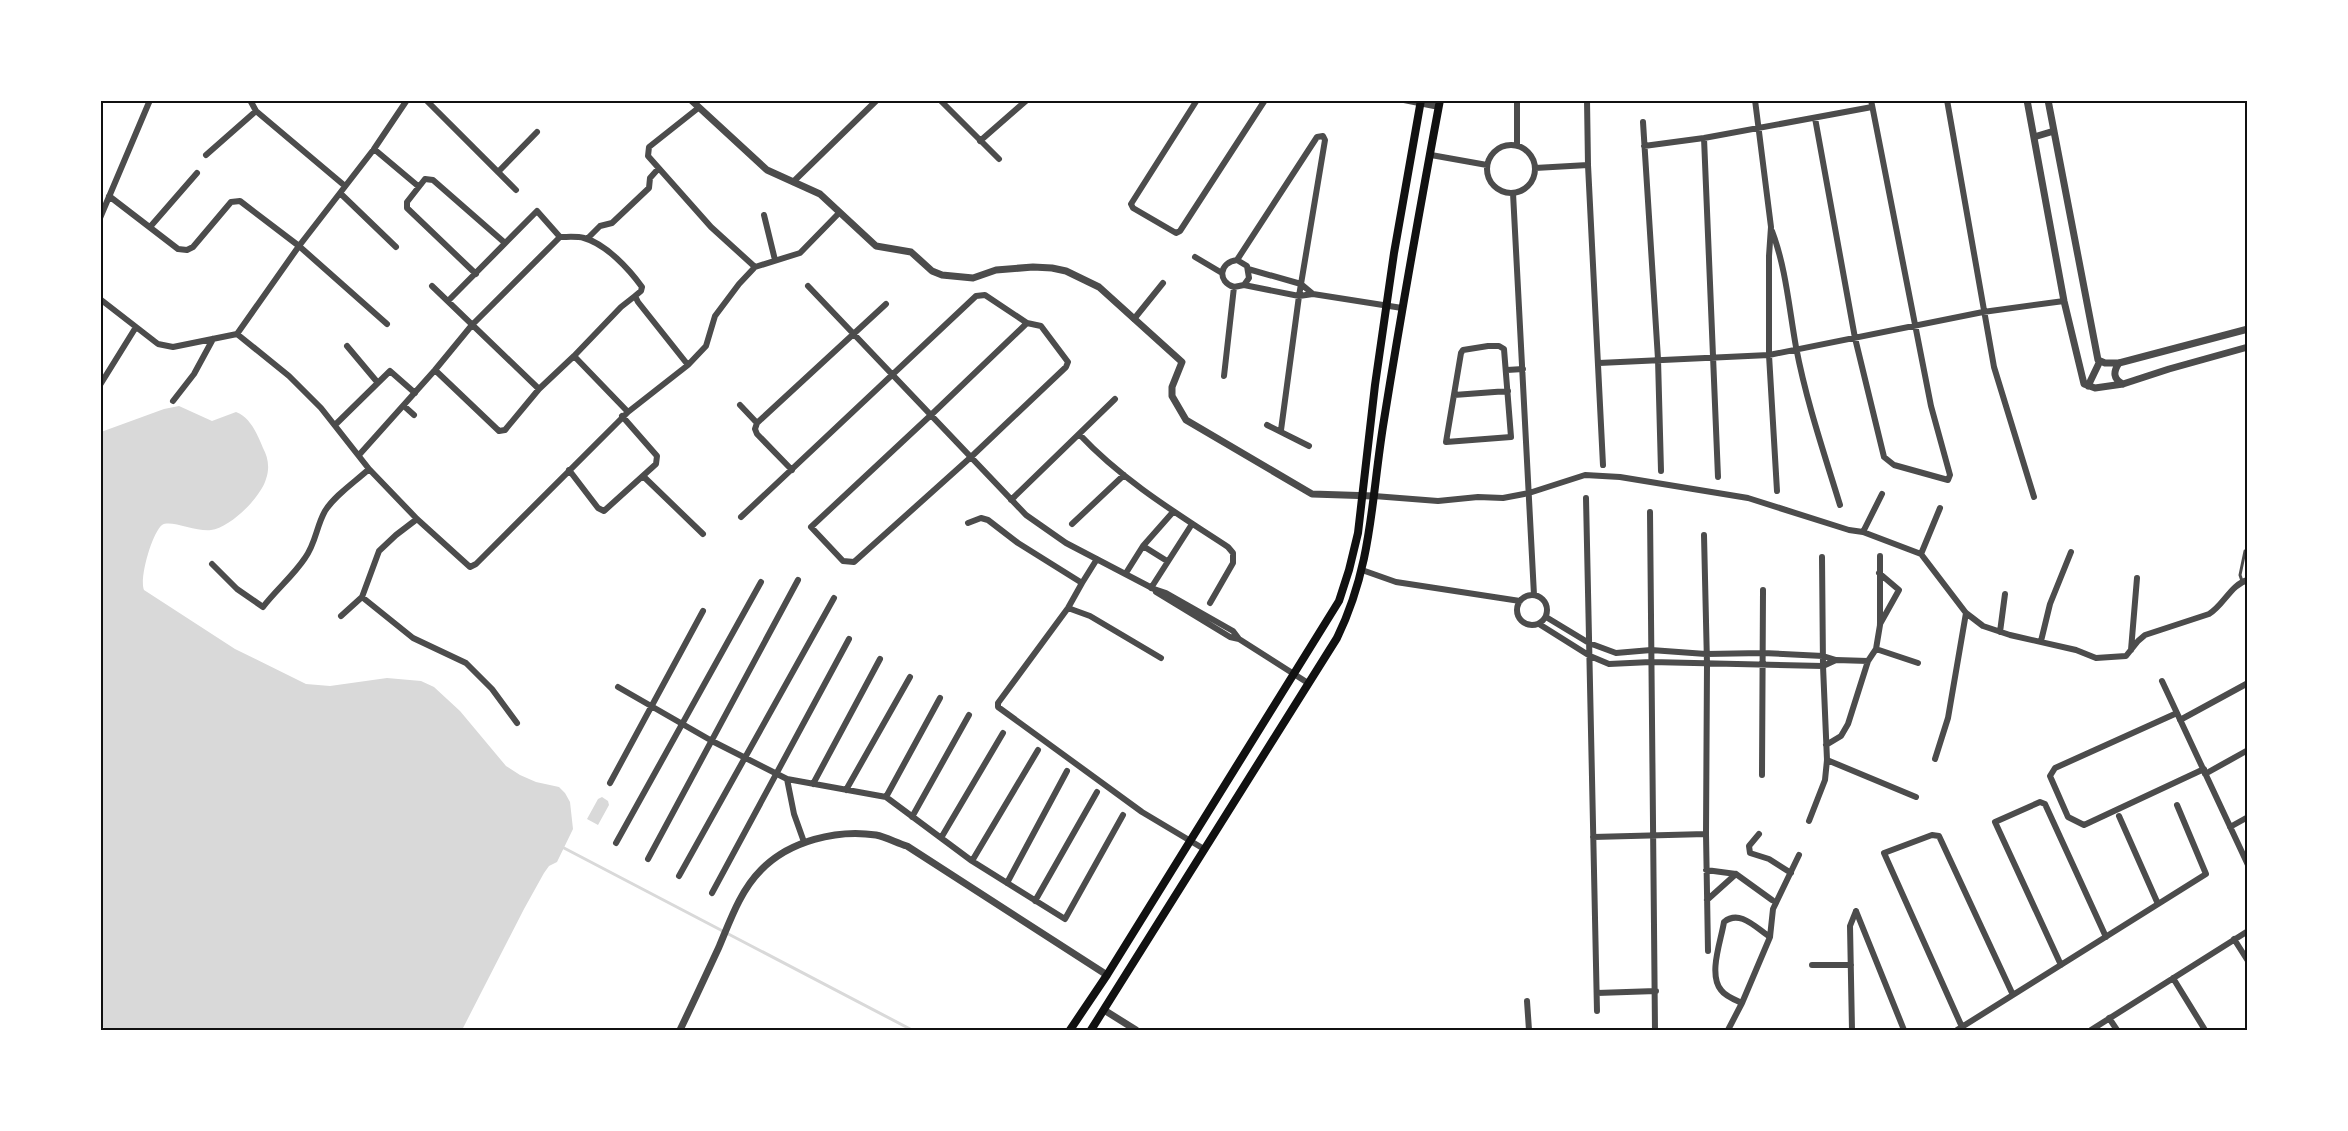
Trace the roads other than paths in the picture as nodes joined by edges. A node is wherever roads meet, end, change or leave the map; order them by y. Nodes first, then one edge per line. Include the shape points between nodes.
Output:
1 (150, 100) edge
2 (250, 100) edge
3 (407, 100) edge
4 (426, 100) edge
5 (690, 100) edge
6 (877, 100) edge
7 (940, 100) edge
8 (1027, 100) edge
9 (1197, 100) edge
10 (1265, 100) edge
11 (1404, 100) edge
12 (1517, 100) edge
13 (1587, 100) edge
14 (1755, 100) edge
15 (1947, 100) edge
16 (2027, 100) edge
17 (2048, 100) edge
18 (1421, 102) edge
19 (1440, 104) edge
20 (1871, 104) edge
21 (697, 109) junction
22 (256, 111) junction
23 (1815, 118) junction
24 (1643, 122) dead end
25 (1759, 127) junction
26 (2054, 131) junction
27 (537, 132) dead end
28 (2034, 137) junction
29 (1704, 138) junction
30 (980, 141) junction
31 (1517, 145) junction
32 (1644, 146) junction
33 (374, 149) junction
34 (206, 155) dead end
35 (1431, 155) junction
36 (999, 159) dead end
37 (1487, 165) junction
38 (1588, 165) junction
39 (1536, 168) junction
40 (658, 169) junction
41 (498, 172) junction
42 (197, 173) dead end
43 (793, 182) junction
44 (345, 186) junction
45 (418, 186) junction
46 (516, 189) dead end
47 (340, 193) junction
48 (1513, 193) junction
49 (109, 196) junction
50 (839, 213) junction
51 (764, 215) dead end
52 (100, 218) edge
53 (150, 227) junction
54 (1771, 227) junction
55 (560, 237) junction
56 (587, 239) junction
57 (505, 243) junction
58 (299, 246) junction
59 (396, 248) dead end
60 (1196, 257) dead end
61 (775, 260) junction
62 (1237, 260) junction
63 (755, 267) junction
64 (1248, 269) junction
65 (1222, 273) junction
66 (476, 274) junction
67 (1163, 283) dead end
68 (1301, 284) junction
69 (1244, 285) junction
70 (432, 286) dead end
71 (808, 286) dead end
72 (1234, 287) junction
73 (1313, 294) junction
74 (635, 296) junction
75 (1299, 296) junction
76 (100, 299) edge
77 (448, 300) junction
78 (2064, 301) junction
79 (886, 304) dead end
80 (1386, 306) junction
81 (1402, 308) junction
82 (1983, 312) junction
83 (1134, 319) junction
84 (1027, 323) junction
85 (387, 324) dead end
86 (472, 325) junction
87 (136, 327) junction
88 (1914, 327) junction
89 (2247, 329) edge
90 (237, 334) junction
91 (854, 334) junction
92 (1855, 338) junction
93 (213, 339) junction
94 (347, 346) dead end
95 (2247, 347) edge
96 (1796, 348) junction
97 (1769, 355) junction
98 (574, 356) junction
99 (1714, 356) junction
100 (1658, 359) junction
101 (2100, 361) junction
102 (1599, 363) junction
103 (2119, 363) junction
104 (688, 365) junction
105 (1523, 369) junction
106 (435, 370) junction
107 (1507, 370) junction
108 (893, 375) junction
109 (1224, 376) dead end
110 (378, 383) junction
111 (2123, 384) junction
112 (100, 385) edge
113 (2088, 386) junction
114 (539, 389) junction
115 (1508, 391) junction
116 (415, 393) junction
117 (1454, 395) junction
118 (1115, 399) dead end
119 (173, 401) dead end
120 (741, 405) dead end
121 (404, 406) junction
122 (625, 414) junction
123 (414, 415) dead end
124 (932, 416) junction
125 (757, 423) junction
126 (336, 424) junction
127 (1267, 424) dead end
128 (1281, 430) junction
129 (1079, 434) junction
130 (1308, 446) dead end
131 (359, 455) junction
132 (971, 457) junction
133 (1603, 465) dead end
134 (369, 469) junction
135 (569, 470) junction
136 (792, 470) junction
137 (1661, 471) dead end
138 (1124, 475) junction
139 (643, 476) junction
140 (1718, 477) dead end
141 (1778, 491) dead end
142 (1529, 493) junction
143 (1882, 494) dead end
144 (1362, 495) junction
145 (1374, 496) junction
146 (2034, 497) dead end
147 (1586, 498) dead end
148 (1011, 500) junction
149 (1840, 505) dead end
150 (1940, 508) dead end
151 (1173, 512) junction
152 (1650, 512) dead end
153 (741, 517) dead end
154 (417, 519) junction
155 (968, 523) dead end
156 (1072, 524) dead end
157 (1192, 524) junction
158 (1863, 532) junction
159 (703, 534) dead end
160 (1704, 535) dead end
161 (1143, 546) junction
162 (2245, 551) dead end
163 (2071, 552) dead end
164 (1921, 554) junction
165 (1880, 556) dead end
166 (1822, 557) dead end
167 (1097, 559) junction
168 (1167, 561) junction
169 (212, 564) dead end
170 (1362, 570) junction
171 (1126, 573) junction
172 (1879, 573) junction
173 (2137, 578) dead end
174 (798, 580) dead end
175 (2245, 580) edge
176 (761, 582) dead end
177 (1082, 583) junction
178 (1153, 588) junction
179 (1763, 590) dead end
180 (2005, 594) dead end
181 (1534, 595) junction
182 (362, 597) junction
183 (834, 598) dead end
184 (1520, 601) junction
185 (1210, 603) dead end
186 (1068, 608) junction
187 (703, 611) dead end
188 (1966, 613) junction
189 (341, 616) dead end
190 (1546, 617) junction
191 (1539, 624) junction
192 (1880, 625) junction
193 (2000, 632) junction
194 (849, 639) dead end
195 (2041, 641) junction
196 (1589, 643) junction
197 (1876, 649) junction
198 (1651, 650) junction
199 (2131, 651) junction
200 (1763, 653) junction
201 (1706, 654) junction
202 (1590, 656) junction
203 (1823, 656) junction
204 (1161, 658) dead end
205 (880, 660) dead end
206 (1836, 660) junction
207 (1868, 661) junction
208 (1651, 662) junction
209 (1918, 663) dead end
210 (1707, 664) junction
211 (1763, 666) junction
212 (1822, 666) junction
213 (1295, 674) junction
214 (910, 677) dead end
215 (2162, 681) dead end
216 (1308, 683) junction
217 (2247, 683) edge
218 (618, 687) dead end
219 (940, 698) dead end
220 (651, 706) junction
221 (2177, 712) junction
222 (969, 715) dead end
223 (2180, 720) junction
224 (517, 723) dead end
225 (682, 724) junction
226 (1002, 734) dead end
227 (712, 741) junction
228 (1826, 745) junction
229 (1038, 750) dead end
230 (2247, 750) edge
231 (746, 759) junction
232 (1827, 759) junction
233 (1935, 759) dead end
234 (1067, 771) dead end
235 (2204, 771) junction
236 (777, 774) junction
237 (1762, 775) dead end
238 (787, 779) junction
239 (610, 783) dead end
240 (813, 784) junction
241 (846, 790) junction
242 (1097, 792) dead end
243 (886, 797) junction
244 (1916, 797) dead end
245 (2177, 805) dead end
246 (1123, 815) dead end
247 (912, 816) junction
248 (2119, 816) dead end
249 (2247, 817) edge
250 (1809, 821) dead end
251 (2230, 827) junction
252 (1706, 834) junction
253 (1759, 834) dead end
254 (1652, 835) junction
255 (1593, 837) junction
256 (941, 838) junction
257 (1190, 841) junction
258 (804, 842) junction
259 (616, 843) dead end
260 (1204, 849) junction
261 (1799, 855) dead end
262 (648, 859) dead end
263 (972, 861) junction
264 (2247, 866) edge
265 (1706, 870) junction
266 (1791, 873) junction
267 (1736, 874) junction
268 (679, 876) dead end
269 (1007, 883) junction
270 (712, 893) dead end
271 (1707, 900) junction
272 (1772, 900) dead end
273 (1035, 901) junction
274 (2158, 904) junction
275 (2247, 931) edge
276 (1770, 937) junction
277 (2106, 937) junction
278 (2234, 939) junction
279 (1708, 951) dead end
280 (2247, 960) edge
281 (1812, 965) dead end
282 (1851, 965) junction
283 (2061, 965) junction
284 (1107, 975) junction
285 (2173, 978) junction
286 (1656, 991) junction
287 (1597, 993) junction
288 (2013, 995) junction
289 (1527, 1001) dead end
290 (1742, 1003) junction
291 (1104, 1010) junction
292 (1597, 1011) dead end
293 (2109, 1018) junction
294 (1960, 1029) edge
295 (680, 1030) edge
296 (1070, 1030) edge
297 (1091, 1030) edge
298 (1136, 1030) edge
299 (1529, 1030) edge
300 (1655, 1030) edge
301 (1728, 1030) edge
302 (1852, 1030) edge
303 (1904, 1030) edge
304 (2091, 1030) edge
305 (2117, 1030) edge
306 (2205, 1030) edge

1 - 49 street
2 - 22 street
3 - 33 street
4 - 41 street
5 - 21 street
6 - 43 street
7 - 30 street
8 - 30 street
9 - 10 street via 1131,204 1172,232 1180,231
11 - 18 street
12 - 31 street
13 - 38 street
14 - 25 street
15 - 82 street
16 - 28 street
17 - 26 street
18 - 19 street
18 - 80 main road
19 - 35 main road
20 - 23 street
20 - 88 street
21 - 40 street via 649,147 648,156
21 - 43 street via 767,170
22 - 34 street
22 - 44 street
23 - 25 street
23 - 92 street
24 - 32 street
25 - 29 street
25 - 54 street
26 - 28 street
26 - 101 street
27 - 41 street
28 - 78 street
29 - 32 street
29 - 99 street
30 - 36 street
31 - 37 street via 1495,151
31 - 39 street via 1530,153
32 - 100 street
33 - 44 street
33 - 45 street
35 - 37 street
35 - 81 main road
37 - 48 street via 1491,183 1501,191
38 - 39 street
38 - 102 street
39 - 48 street via 1529,185
40 - 56 street via 650,178 649,188 612,223 600,226
40 - 63 street via 711,227
41 - 46 street
42 - 53 street
43 - 50 street via 820,194
44 - 47 street
45 - 57 street via 425,179 433,180
45 - 66 street via 407,208
47 - 58 street
47 - 59 street
48 - 105 street
49 - 52 street
49 - 53 street
50 - 61 street via 800,253
50 - 83 street via 872,244 881,249 911,252 938,274 973,278 1000,270 1056,268 1099,287
51 - 61 street
53 - 58 street via 178,249 187,250 231,202 238,201
54 - 96 street via 1782,255
54 - 97 street
55 - 56 street
55 - 57 street via 537,211
55 - 86 street
56 - 74 street via 599,244 636,278 642,289
57 - 66 street
58 - 85 street
58 - 90 street
60 - 65 street
61 - 63 street
62 - 64 street
62 - 65 street via 1226,263
62 - 68 street via 1317,137 1323,136
63 - 104 street via 715,316 706,346
64 - 68 street
64 - 69 street via 1249,278
65 - 72 street via 1225,283
66 - 77 street
67 - 83 street
68 - 73 street
68 - 75 street
69 - 72 street
69 - 75 street
70 - 77 street
71 - 91 street
72 - 109 street
73 - 75 street
73 - 80 street
74 - 98 street
74 - 104 street
75 - 128 street
76 - 87 street
77 - 86 street
78 - 82 street
78 - 113 street via 2081,375
79 - 91 street
80 - 81 street
80 - 144 main road
81 - 145 main road
82 - 88 street
82 - 146 street via 1994,367
83 - 144 street via 1182,362 1172,396 1186,420 1312,494
84 - 108 street via 987,296 976,296
84 - 124 street
84 - 132 street via 1041,326 1068,364
86 - 106 street
86 - 114 street
87 - 93 street via 165,347
87 - 112 street
88 - 92 street
88 - 92 street via 1950,475 1948,480 1894,465 1884,457
89 - 103 street
90 - 93 street
90 - 126 street via 289,376
91 - 108 street
91 - 125 street
92 - 96 street
93 - 119 street via 194,374
94 - 110 street
95 - 111 street
96 - 97 street
96 - 149 street
97 - 99 street
97 - 141 street
98 - 114 street
98 - 122 street
99 - 100 street
99 - 140 street
100 - 102 street
100 - 137 street
101 - 103 street
101 - 113 street
102 - 133 street
103 - 111 street via 2114,374
104 - 122 street
105 - 107 street
105 - 142 street
106 - 114 street via 500,431
106 - 116 street
107 - 115 street
107 - 117 street via 1504,350 1499,346 1463,350
108 - 124 street
108 - 136 street
110 - 116 street via 392,371
110 - 126 street
111 - 113 street
115 - 117 street
115 - 117 street via 1511,437 1446,442
116 - 121 street
118 - 129 street
120 - 125 street
121 - 123 street
121 - 131 street
122 - 135 street
122 - 139 street via 658,457
124 - 132 street
124 - 132 street via 811,527 843,561 854,562
125 - 136 street via 757,434
126 - 131 street
127 - 128 street
128 - 130 street
129 - 138 street
129 - 148 street
131 - 134 street
132 - 148 street
134 - 154 street
134 - 169 street via 328,507 306,556 263,607
135 - 139 street via 602,511
135 - 154 street via 472,567
136 - 153 street
138 - 151 street
138 - 156 street
139 - 159 street
142 - 145 street via 1438,501
142 - 158 street via 1585,475 1620,477 1748,498
142 - 181 street
143 - 158 street
144 - 145 street
144 - 213 main road via 1358,533 1339,602
145 - 170 main road
147 - 196 street
148 - 167 street via 1047,530
150 - 164 street
151 - 157 street
151 - 161 street
152 - 198 street
154 - 182 street via 380,551
155 - 177 street via 981,518 988,520
157 - 168 street
157 - 185 street via 1233,553 1233,563
158 - 164 street
160 - 201 street
161 - 168 street
161 - 171 street
162 - 175 lane via 2240,575
163 - 195 street via 2050,603
164 - 188 street
165 - 172 street
166 - 203 street
167 - 171 street
167 - 177 street
168 - 178 street
170 - 184 street via 1396,582
170 - 216 main road via 1351,609
171 - 178 street
172 - 192 street
172 - 192 street via 1899,590
173 - 199 street
174 - 227 street
175 - 199 street via 2210,614 2145,635
176 - 225 street
177 - 186 street
178 - 213 street via 1233,631 1239,639
179 - 200 street
180 - 193 street
181 - 184 street
181 - 190 street via 1546,602
182 - 189 street
182 - 224 street via 412,638 466,663
183 - 231 street
184 - 191 street via 1517,610 1521,620 1529,625
186 - 204 street via 1090,616
186 - 257 street via 1012,682 998,707 1133,806
187 - 220 street
188 - 193 street via 1983,626
188 - 233 street via 1948,718
190 - 191 street
190 - 196 street
191 - 202 street
192 - 197 street
193 - 195 street
194 - 236 street
195 - 199 street via 2096,658 2126,656
196 - 198 street via 1616,653
196 - 202 street
197 - 207 street
197 - 209 street
198 - 201 street
198 - 208 street
200 - 201 street
200 - 203 street
200 - 211 street
201 - 210 street
202 - 208 street via 1618,665
202 - 255 street
203 - 206 street
203 - 212 street
205 - 240 street
206 - 207 street
206 - 212 street
207 - 228 street via 1848,724 1841,736
208 - 210 street
208 - 254 street
210 - 211 street
210 - 252 street
211 - 212 street
211 - 237 street
212 - 228 street
213 - 216 street
213 - 257 main road
214 - 241 street
215 - 221 street
216 - 260 main road
217 - 223 street
218 - 220 street
219 - 243 street
220 - 225 street
220 - 239 street
221 - 223 street
221 - 235 street via 2055,768 2050,776 2068,817 2084,825
222 - 247 street
223 - 235 street
225 - 227 street
225 - 259 street
226 - 256 street
227 - 231 street
227 - 262 street
228 - 232 street
229 - 263 street
230 - 235 street
231 - 236 street
231 - 268 street
232 - 244 street
232 - 250 street via 1825,780
234 - 269 street
235 - 251 street
236 - 238 street
236 - 270 street
238 - 240 street
238 - 258 street
240 - 241 street
241 - 243 street
242 - 273 street
243 - 247 street
245 - 274 street via 2206,874
246 - 273 street via 1065,919
247 - 256 street
248 - 274 street
249 - 251 street
251 - 264 street
252 - 254 street
252 - 265 street
253 - 266 street via 1749,846 1750,853
254 - 255 street
254 - 286 street
255 - 287 street
256 - 263 street
257 - 260 street
257 - 284 main road
258 - 284 street via 852,834 878,836 907,846
258 - 295 street via 761,869 750,884
260 - 291 main road
261 - 266 street
263 - 269 street
265 - 267 street
265 - 271 street
266 - 276 street via 1773,909
267 - 271 street
267 - 272 street
269 - 273 street
271 - 279 street
274 - 277 street
275 - 278 street
276 - 290 street
276 - 290 street via 1740,917 1724,922 1717,982 1722,992
277 - 283 street
277 - 283 street via 2045,804 2040,802 1995,822
278 - 280 street
278 - 285 street
281 - 282 street
282 - 302 street
282 - 303 street via 1850,926 1856,911
283 - 288 street
284 - 296 main road
285 - 293 street
285 - 306 street
286 - 287 street
286 - 300 street
287 - 292 street
288 - 294 street
288 - 294 street via 1939,836 1932,835 1884,853
289 - 299 street
290 - 301 street
291 - 297 main road
291 - 298 street
293 - 304 street
293 - 305 street

